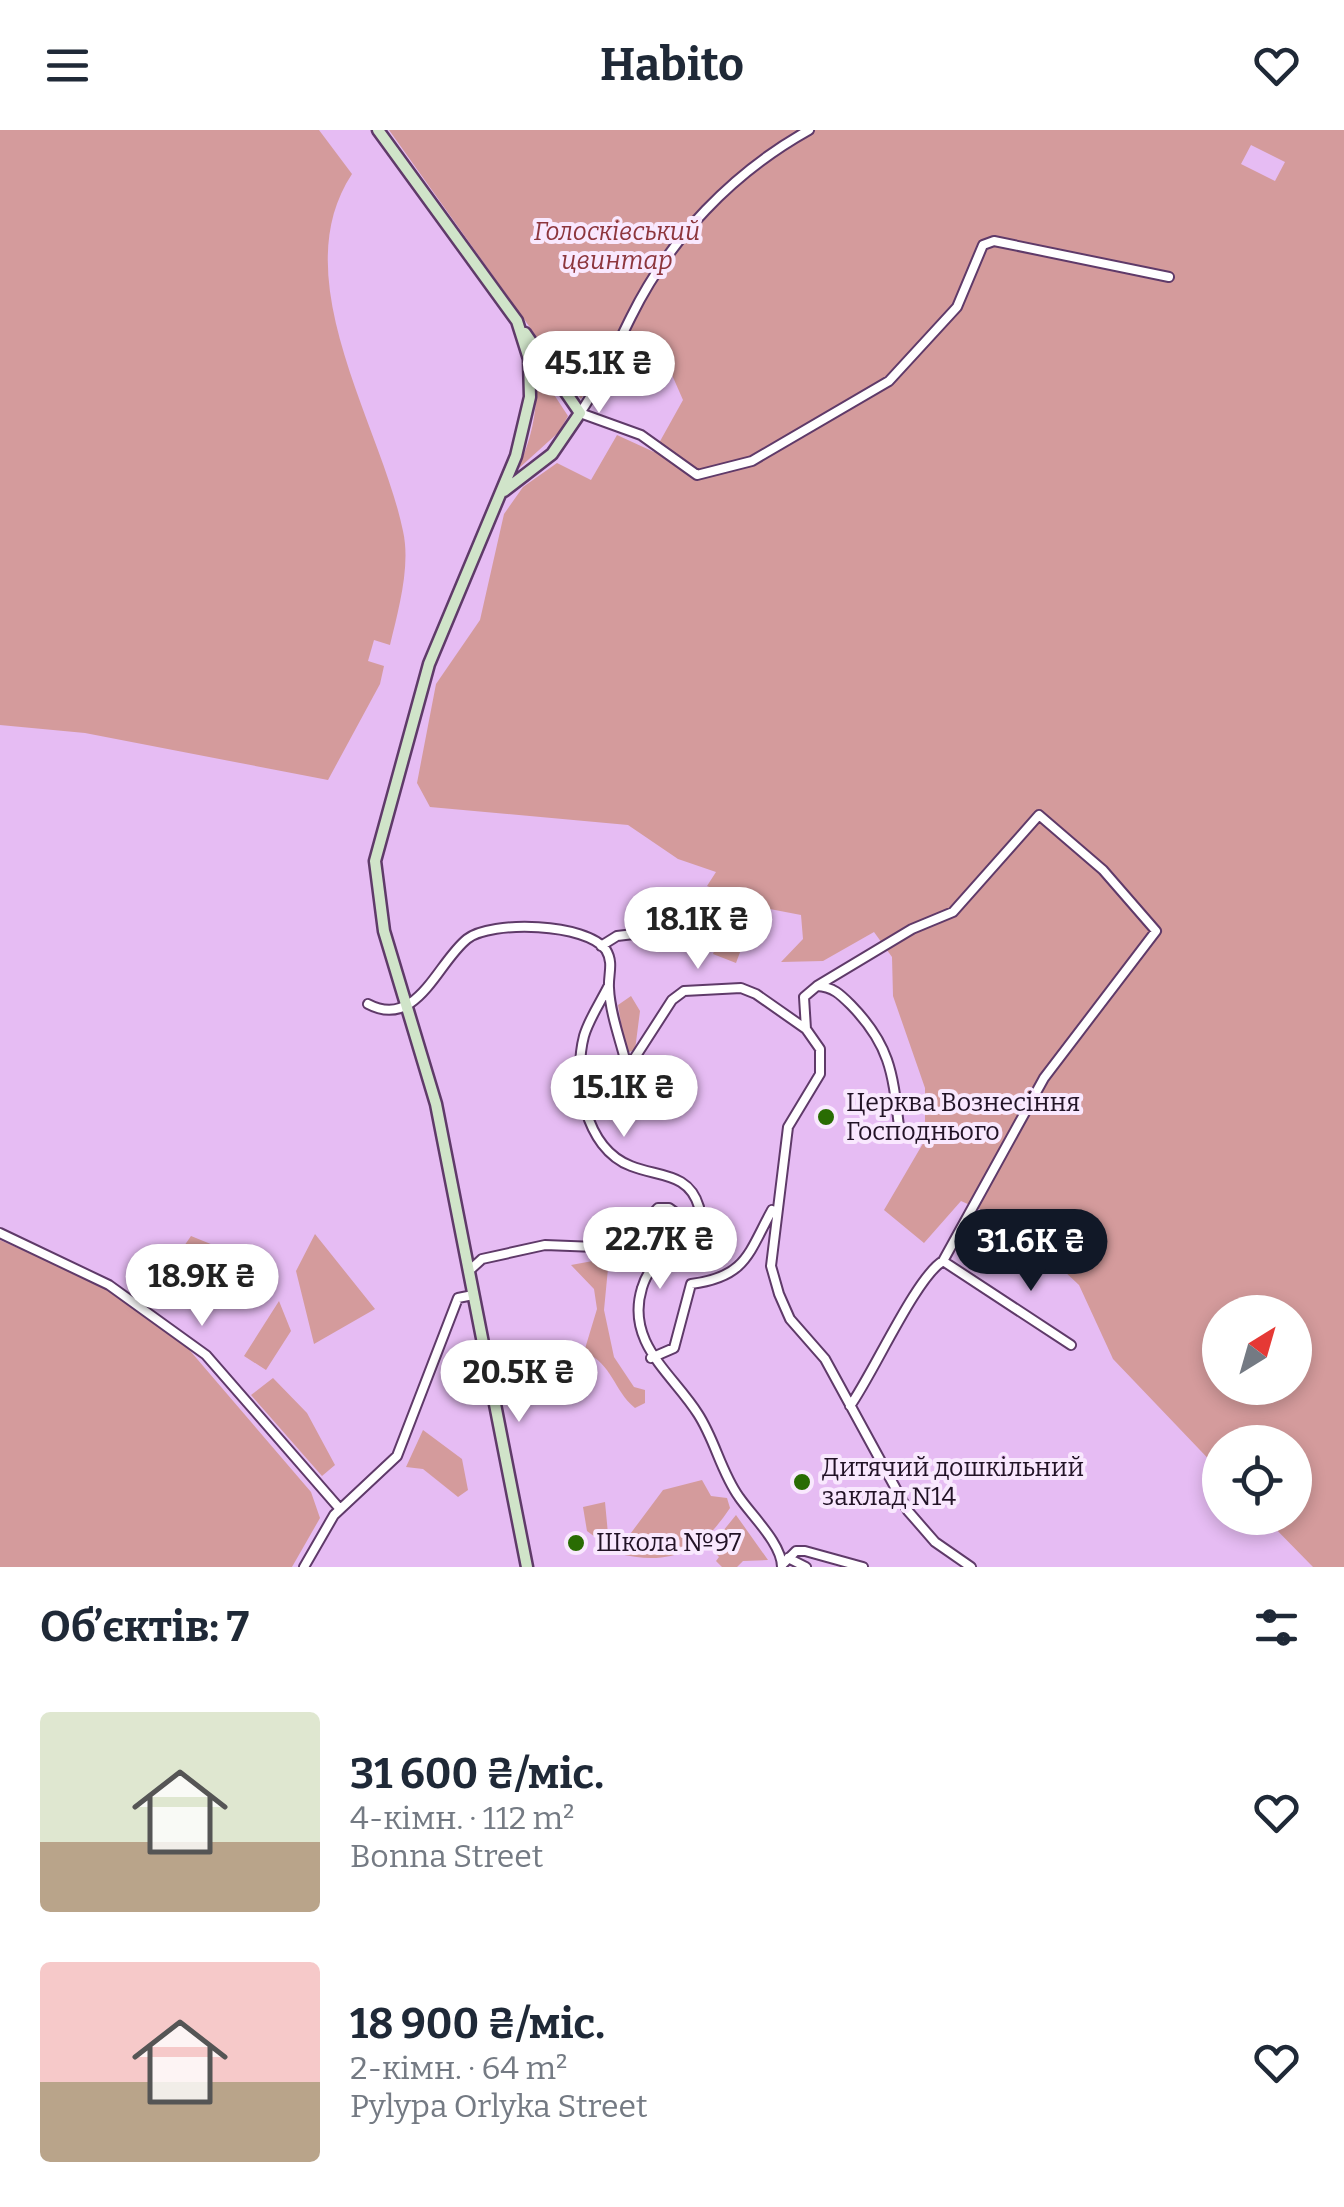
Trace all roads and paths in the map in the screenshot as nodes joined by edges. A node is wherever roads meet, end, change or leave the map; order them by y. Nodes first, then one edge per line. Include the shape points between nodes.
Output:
1 (378, 130) edge
2 (809, 130) edge
3 (1169, 277) dead end
4 (517, 321) junction
5 (580, 413) junction
6 (503, 492) junction
7 (676, 928) dead end
8 (602, 946) junction
9 (817, 986) junction
10 (608, 987) junction
11 (368, 1004) dead end
12 (405, 1006) junction
13 (806, 1029) junction
14 (900, 1136) dead end
15 (775, 1204) junction
16 (690, 1223) junction
17 (0, 1234) edge
18 (943, 1261) junction
19 (470, 1270) junction
20 (473, 1296) junction
21 (1071, 1345) dead end
22 (651, 1358) junction
23 (850, 1406) junction
24 (340, 1509) junction
25 (784, 1563) edge
26 (304, 1567) edge
27 (527, 1567) edge
28 (806, 1567) edge
29 (863, 1567) edge
30 (970, 1567) edge

1 - 4 street
2 - 5 street via 750,165 670,252
3 - 5 street via 994,241 983,245 957,307 874,394 752,462 710,475 697,476 641,435
4 - 5 street
4 - 6 street via 529,359 530,397
5 - 6 street via 552,454
6 - 12 street via 429,664 378,842 378,904
7 - 8 street via 617,936
8 - 10 street via 611,965
8 - 12 street via 558,928 486,930 468,938
9 - 13 street via 804,998
9 - 14 street via 839,993 886,1050
9 - 18 street via 912,928 954,912 1039,816 1103,870 1156,931 1044,1078
10 - 13 street via 626,1063 684,991 741,988
10 - 16 street via 581,1052 591,1123 602,1145 623,1162 666,1172 686,1186 700,1207
11 - 12 street via 386,1010
12 - 19 street via 436,1104
13 - 15 street via 823,1066 788,1128
15 - 22 street via 743,1263 723,1280 691,1284 674,1348
15 - 23 street via 771,1266 779,1294
16 - 19 street via 658,1208 621,1248 545,1245 482,1259
16 - 22 street via 642,1287 641,1322
17 - 24 street via 108,1285 206,1355
18 - 21 street
18 - 23 street
19 - 20 street
20 - 24 street via 458,1298 397,1456
20 - 27 street
22 - 25 street via 700,1416 735,1492
23 - 30 street via 908,1511
24 - 26 street
25 - 28 street
25 - 29 street via 796,1551

